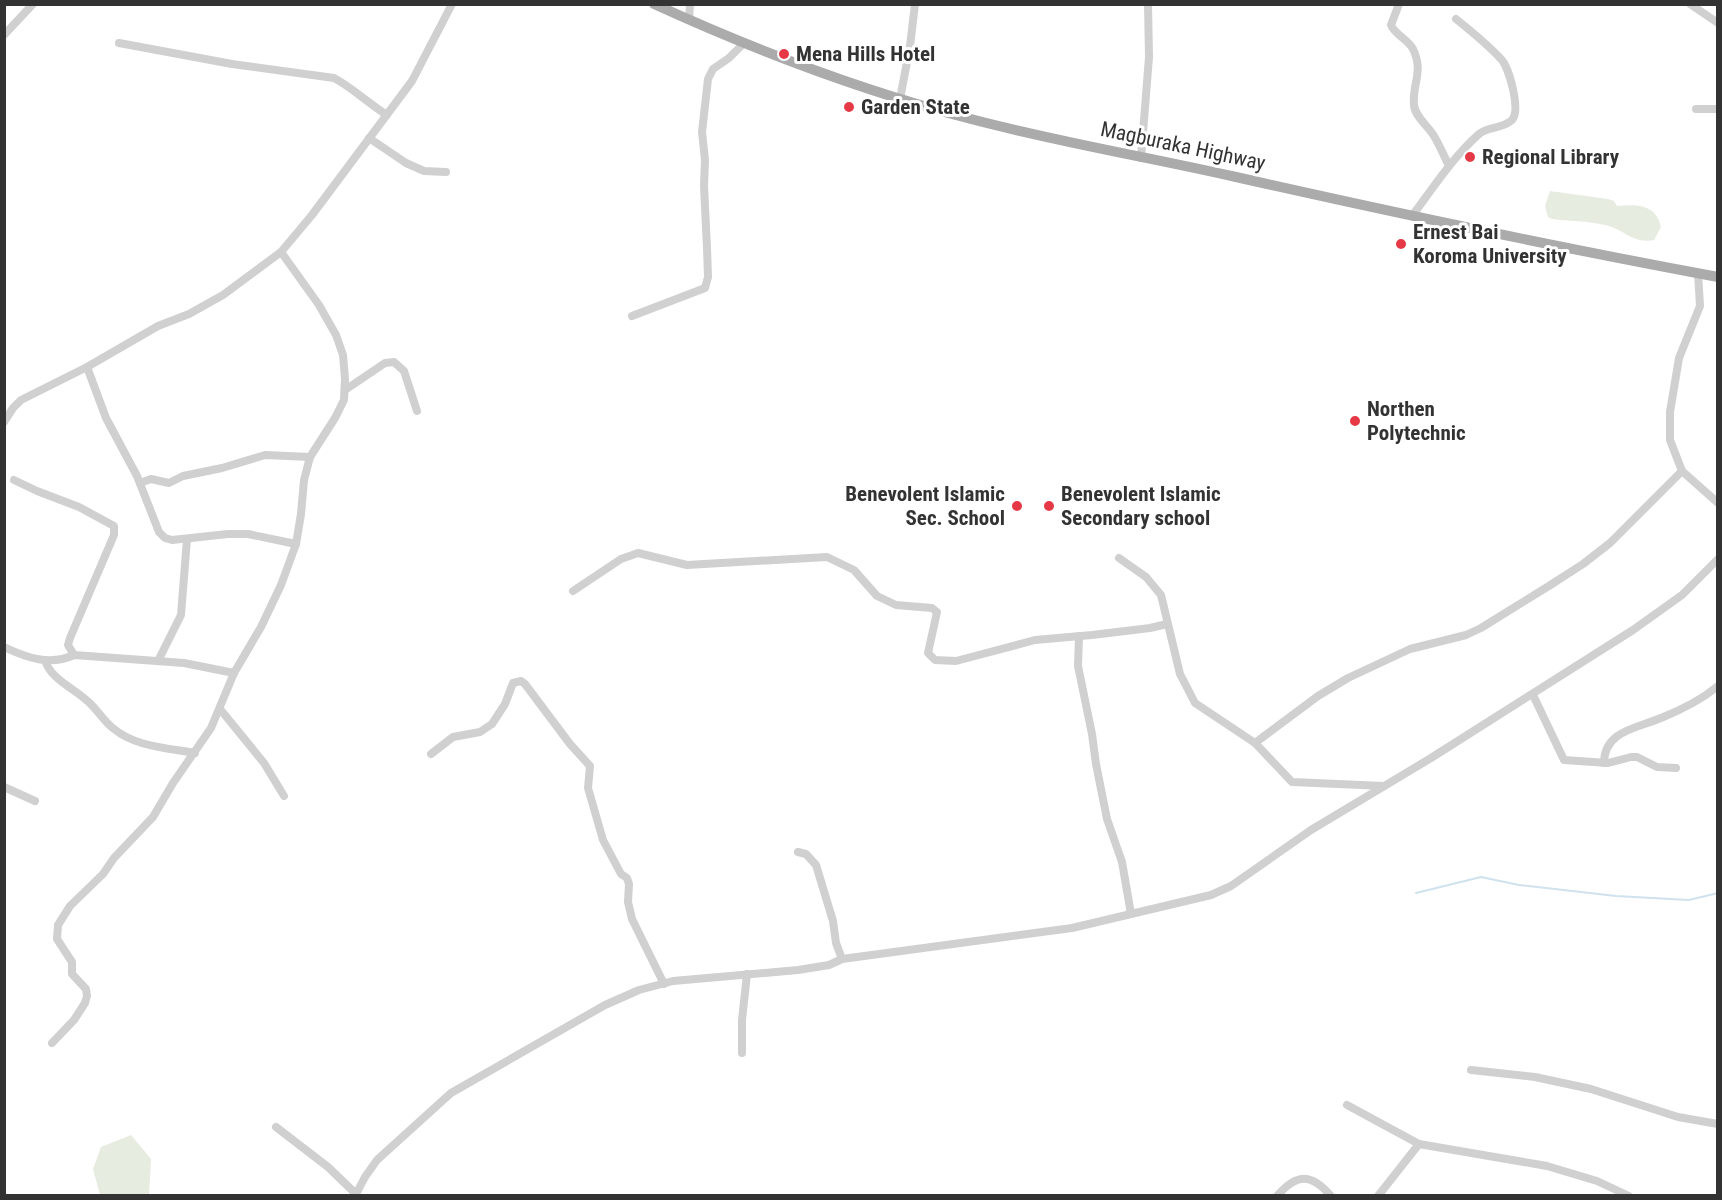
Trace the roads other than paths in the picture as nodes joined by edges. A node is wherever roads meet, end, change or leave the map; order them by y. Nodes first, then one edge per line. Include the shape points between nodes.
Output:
1 (33, 4) edge
2 (452, 4) edge
3 (654, 4) edge
4 (690, 4) edge
5 (915, 4) edge
6 (1148, 4) edge
7 (1399, 4) edge
8 (1690, 4) edge
9 (689, 20) junction
10 (1456, 20) dead end
11 (1718, 23) edge
12 (4, 35) edge
13 (119, 43) dead end
14 (743, 44) junction
15 (900, 99) junction
16 (1696, 109) dead end
17 (1718, 110) edge
18 (387, 115) junction
19 (369, 138) junction
20 (1141, 158) junction
21 (1449, 166) junction
22 (446, 171) dead end
23 (1412, 216) junction
24 (280, 252) junction
25 (1698, 273) junction
26 (1718, 277) edge
27 (632, 316) dead end
28 (87, 367) junction
29 (345, 390) junction
30 (417, 411) dead end
31 (4, 422) edge
32 (310, 457) junction
33 (1682, 471) junction
34 (14, 480) dead end
35 (140, 483) junction
36 (1718, 503) edge
37 (188, 539) junction
38 (296, 544) junction
39 (1119, 558) dead end
40 (1718, 559) edge
41 (573, 591) dead end
42 (1167, 624) junction
43 (1079, 636) junction
44 (4, 646) edge
45 (74, 655) junction
46 (45, 660) junction
47 (158, 661) junction
48 (234, 673) junction
49 (1718, 686) edge
50 (1533, 694) junction
51 (220, 708) junction
52 (1255, 743) junction
53 (195, 753) junction
54 (432, 754) dead end
55 (1604, 763) junction
56 (1676, 768) dead end
57 (1385, 786) junction
58 (4, 788) edge
59 (284, 796) dead end
60 (35, 801) dead end
61 (798, 852) dead end
62 (1131, 914) junction
63 (842, 959) junction
64 (747, 974) junction
65 (664, 984) junction
66 (52, 1043) dead end
67 (742, 1053) dead end
68 (1471, 1071) dead end
69 (1347, 1105) dead end
70 (1718, 1124) edge
71 (276, 1127) dead end
72 (1419, 1144) junction
73 (1277, 1196) edge
74 (1331, 1196) edge
75 (1378, 1196) edge
76 (1629, 1196) edge

1 - 12 street
2 - 18 street via 412,81
3 - 9 main road, Magburaka Highway
4 - 9 street
5 - 15 street
6 - 20 street via 1149,57
7 - 21 street via 1391,25 1408,42 1416,58 1414,106
8 - 11 street
9 - 14 main road, Magburaka Highway
10 - 21 street via 1502,60 1516,112 1506,124 1481,132
13 - 18 street via 334,78
14 - 15 main road, Magburaka Highway
14 - 27 street via 712,69 708,79 702,132 708,277 705,288
15 - 20 main road, Magburaka Highway via 972,120
16 - 17 street
18 - 19 street
19 - 22 street via 424,171
19 - 24 street
20 - 23 main road, Magburaka Highway
21 - 23 street
23 - 25 main road, Magburaka Highway
24 - 28 street via 223,295 158,326
24 - 29 street via 336,335 344,355
25 - 26 main road, Magburaka Highway
25 - 33 street via 1700,306 1679,358 1670,412 1670,440
28 - 31 street via 21,400
28 - 35 street via 106,417
29 - 30 street via 385,363 394,362 404,371
29 - 32 street via 335,418
32 - 35 street via 265,455 169,483 151,479
32 - 38 street
33 - 36 street
33 - 52 street via 1610,543 1552,584 1482,628 1410,649 1348,678
34 - 45 street via 114,526 114,535 70,638 68,645
35 - 37 street via 159,532 172,540
37 - 38 street via 248,534
37 - 47 street via 180,615
38 - 48 street via 261,627
39 - 42 street via 1146,577 1161,595
40 - 50 street via 1682,595
41 - 43 street via 638,553 687,565 826,557 854,570 877,596 896,605 932,608 937,612 928,653 935,660 956,661 1035,640
42 - 43 street
42 - 52 street via 1180,674 1196,703
43 - 62 street via 1078,666 1096,764 1107,819 1122,862
44 - 46 street via 25,657
45 - 46 street
45 - 47 street
46 - 53 street via 50,672 87,700 116,731 146,744
47 - 48 street
48 - 51 street
49 - 55 street via 1697,700 1624,732 1606,748
50 - 55 street via 1564,760
50 - 57 street
51 - 53 street
51 - 59 street via 264,763
52 - 57 street via 1292,782
53 - 66 street via 153,817 104,874 69,906 58,925 57,939 72,962 72,974 86,989 87,996 74,1020
54 - 65 street via 453,737 480,732 492,724 513,683 525,684 590,765 588,788 603,840 627,878 632,919
55 - 56 street via 1637,757 1657,767
57 - 62 street via 1231,886 1211,895
58 - 60 street
61 - 63 street via 806,854 816,865
62 - 63 street via 1072,928
63 - 64 street via 805,969
64 - 65 street
64 - 67 street
65 - 71 street via 605,1005 451,1093 377,1160 356,1194
68 - 70 street via 1535,1077 1591,1089 1678,1117
69 - 72 street
72 - 75 street
72 - 76 street via 1547,1166 1597,1181
73 - 74 street via 1297,1179 1309,1179 1321,1184

